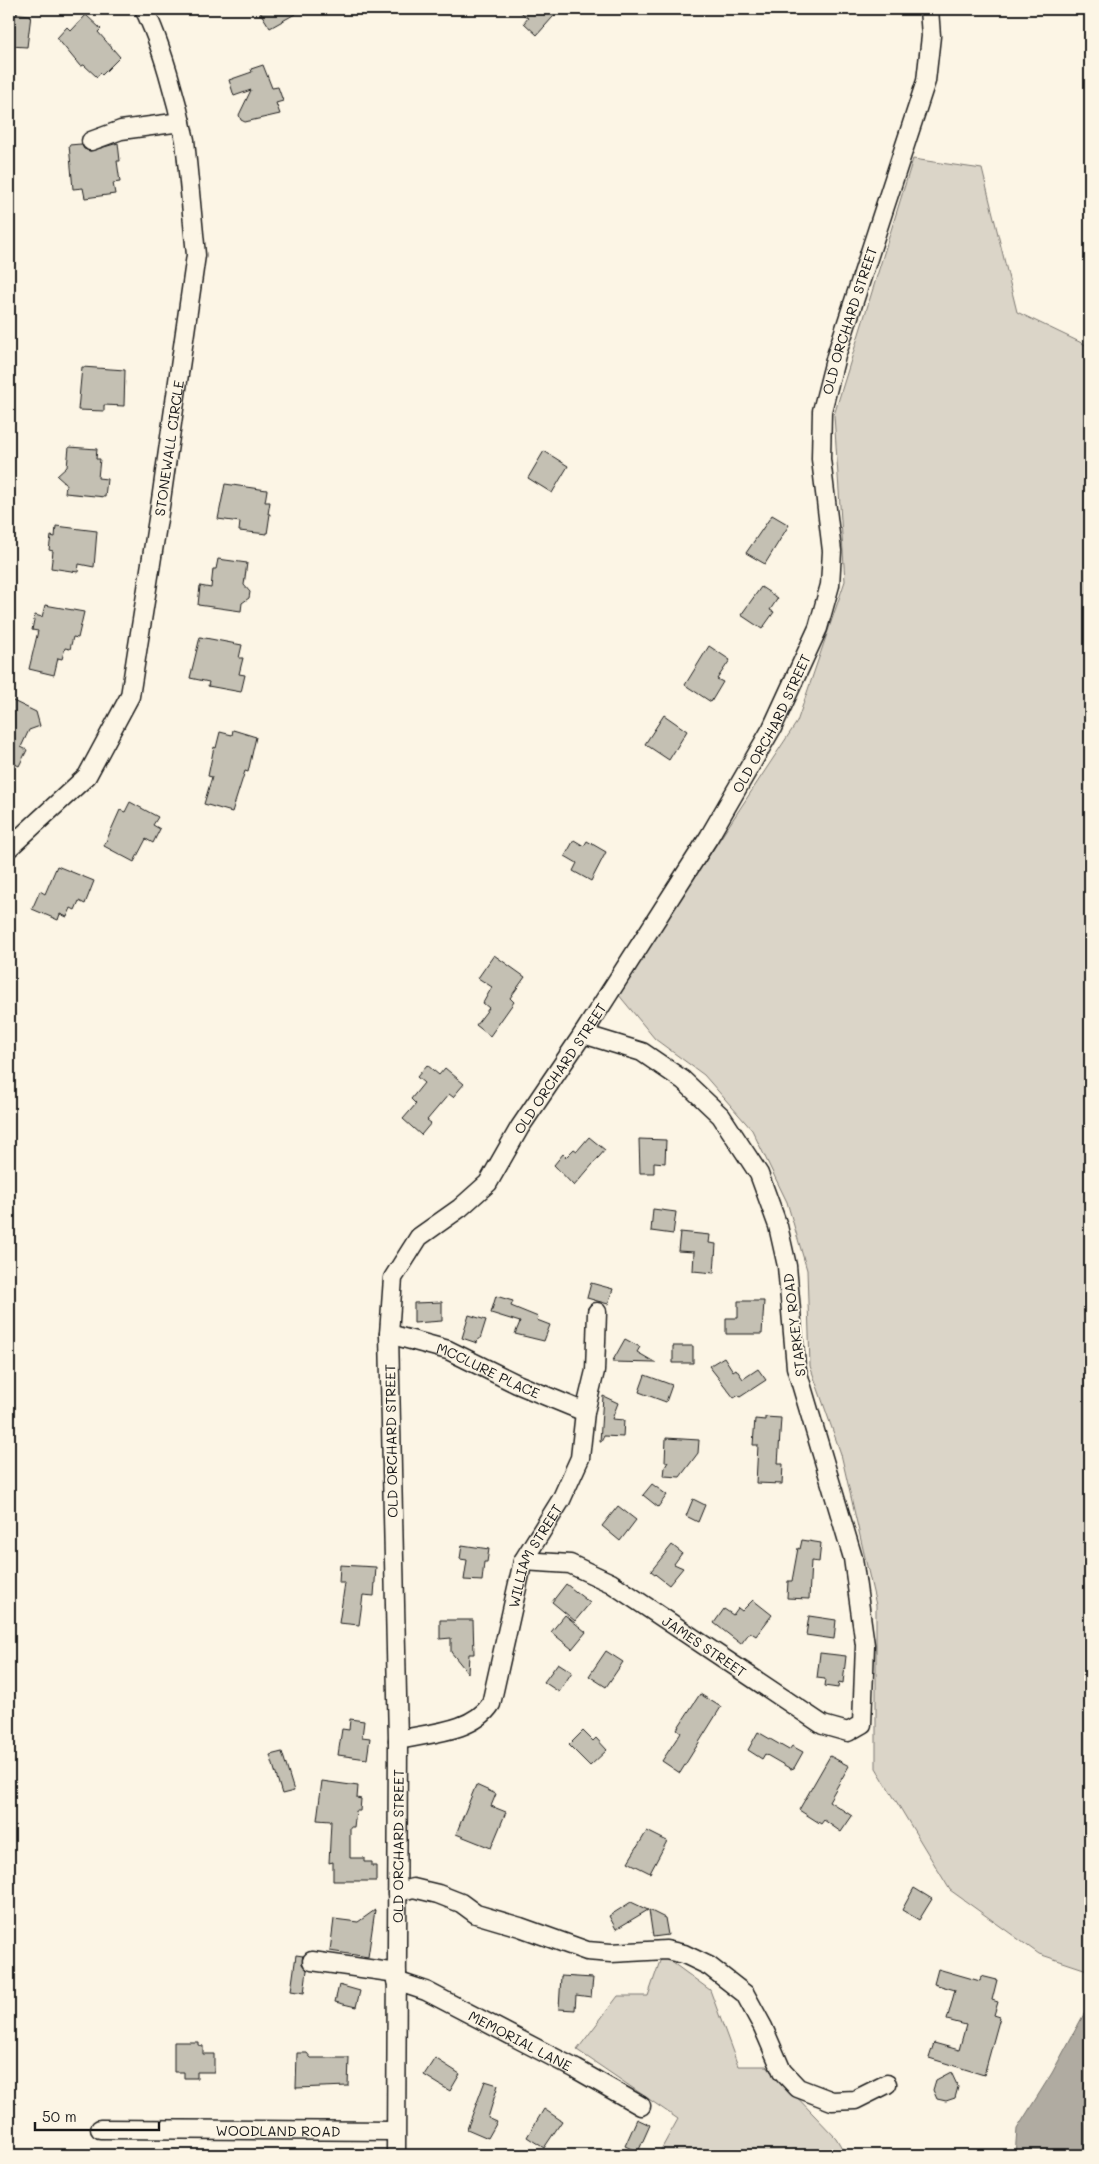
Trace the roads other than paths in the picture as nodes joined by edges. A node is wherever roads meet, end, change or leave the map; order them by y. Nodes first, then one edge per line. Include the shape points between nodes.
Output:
1 (144, 9) edge
2 (929, 9) edge
3 (181, 122) junction
4 (91, 140) dead end
5 (9, 848) edge
6 (583, 1034) junction
7 (597, 1312) dead end
8 (389, 1334) junction
9 (585, 1412) junction
10 (523, 1561) junction
11 (864, 1704) joint
12 (398, 1740) junction
13 (397, 1893) junction
14 (312, 1960) dead end
15 (397, 1977) junction
16 (887, 2084) dead end
17 (641, 2106) dead end
18 (100, 2129) dead end
19 (395, 2131) junction
20 (396, 2155) edge

1 - 3 street, STONEWALL CIRCLE
2 - 6 street, OLD ORCHARD STREET via 931,36 926,81 836,356 822,412 821,459 832,551 825,606 772,728 709,837
3 - 4 street via 121,130
3 - 5 street, STONEWALL CIRCLE via 196,255 130,696 87,776
6 - 8 street, OLD ORCHARD STREET via 520,1127 488,1184 419,1237 393,1278
6 - 11 street, STARKEY ROAD via 642,1052 683,1080 721,1116 759,1174 778,1226 787,1266 796,1366 853,1558 865,1645
7 - 9 street, WILLIAM STREET via 595,1371
8 - 9 street, MCCLURE PLACE via 448,1350 517,1384
8 - 12 street, OLD ORCHARD STREET
9 - 10 street, WILLIAM STREET via 580,1458 561,1500
10 - 11 street, JAMES STREET via 570,1564 611,1583 823,1725 848,1732 862,1724
10 - 12 street, WILLIAM STREET via 491,1704 484,1715 466,1725
12 - 13 street, OLD ORCHARD STREET
13 - 15 street, OLD ORCHARD STREET
13 - 16 street via 413,1888 438,1894 461,1903 476,1914 520,1926 587,1951 666,1950 684,1954 709,1966 745,1994 782,2071 798,2088 832,2101 855,2100
14 - 15 street, MEMORIAL LANE
15 - 17 street, MEMORIAL LANE via 576,2068
15 - 19 street, OLD ORCHARD STREET
18 - 19 street, WOODLAND ROAD
19 - 20 street, OLD ORCHARD STREET

